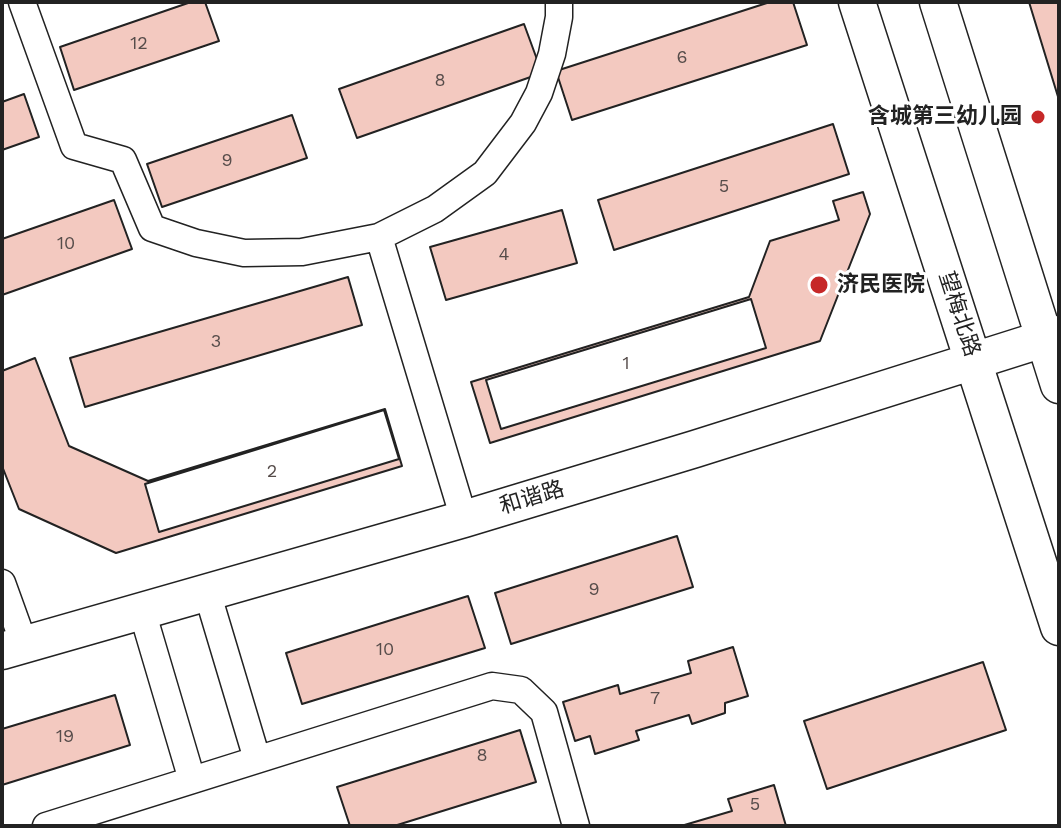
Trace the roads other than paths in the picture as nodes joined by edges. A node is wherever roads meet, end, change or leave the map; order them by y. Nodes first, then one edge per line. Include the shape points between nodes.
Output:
1 (22, 2) edge
2 (559, 2) edge
3 (857, 2) edge
4 (938, 2) edge
5 (379, 237) junction
6 (1052, 336) edge
7 (974, 361) junction
8 (1059, 385) edge
9 (464, 519) junction
10 (2, 583) edge
11 (207, 592) junction
12 (142, 611) junction
13 (1059, 627) edge
14 (13, 647) edge
15 (257, 759) junction
16 (192, 780) junction
17 (46, 826) edge
18 (576, 826) edge

1 - 5 street via 74,146 123,160 152,228 244,253 302,252
2 - 5 street via 552,54 539,93 485,173 435,209
3 - 7 street, 望梅北路
4 - 6 street
5 - 9 street
6 - 7 street, 和谐路
6 - 8 street
7 - 9 street, 和谐路
7 - 13 street, 望梅北路
9 - 11 street, 和谐路
10 - 14 street
11 - 12 street, 和谐路
11 - 15 street
12 - 14 street, 和谐路
12 - 16 street
15 - 16 street
15 - 18 street via 492,686 521,690 544,712
16 - 17 street

